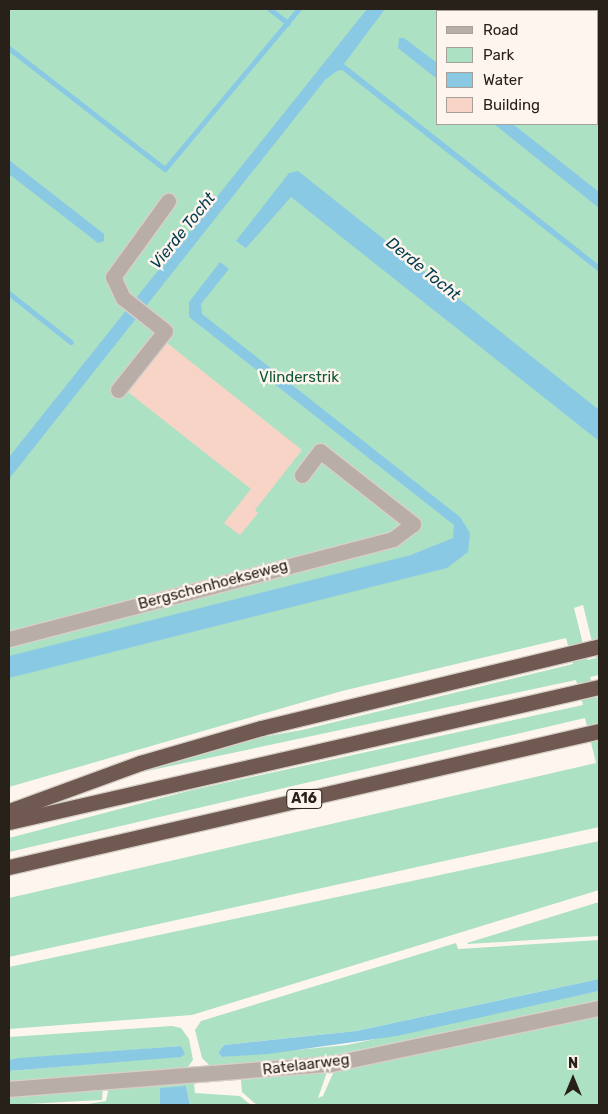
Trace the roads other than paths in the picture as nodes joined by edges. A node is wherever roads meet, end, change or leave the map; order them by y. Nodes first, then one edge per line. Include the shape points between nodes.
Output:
1 (168, 201) dead end
2 (118, 390) dead end
3 (302, 475) dead end
4 (9, 639) edge
5 (599, 646) edge
6 (599, 688) edge
7 (599, 731) edge
8 (9, 811) edge
9 (9, 822) edge
10 (9, 867) edge
11 (599, 1008) edge
12 (9, 1089) edge

1 - 2 street via 115,270 114,285 125,300 165,331
3 - 4 street, Bergschenhoekseweg via 320,451 413,524 393,539
5 - 8 highway via 262,728 140,763
6 - 9 highway
7 - 10 highway, A16
11 - 12 street, Ratelaarweg via 330,1064

